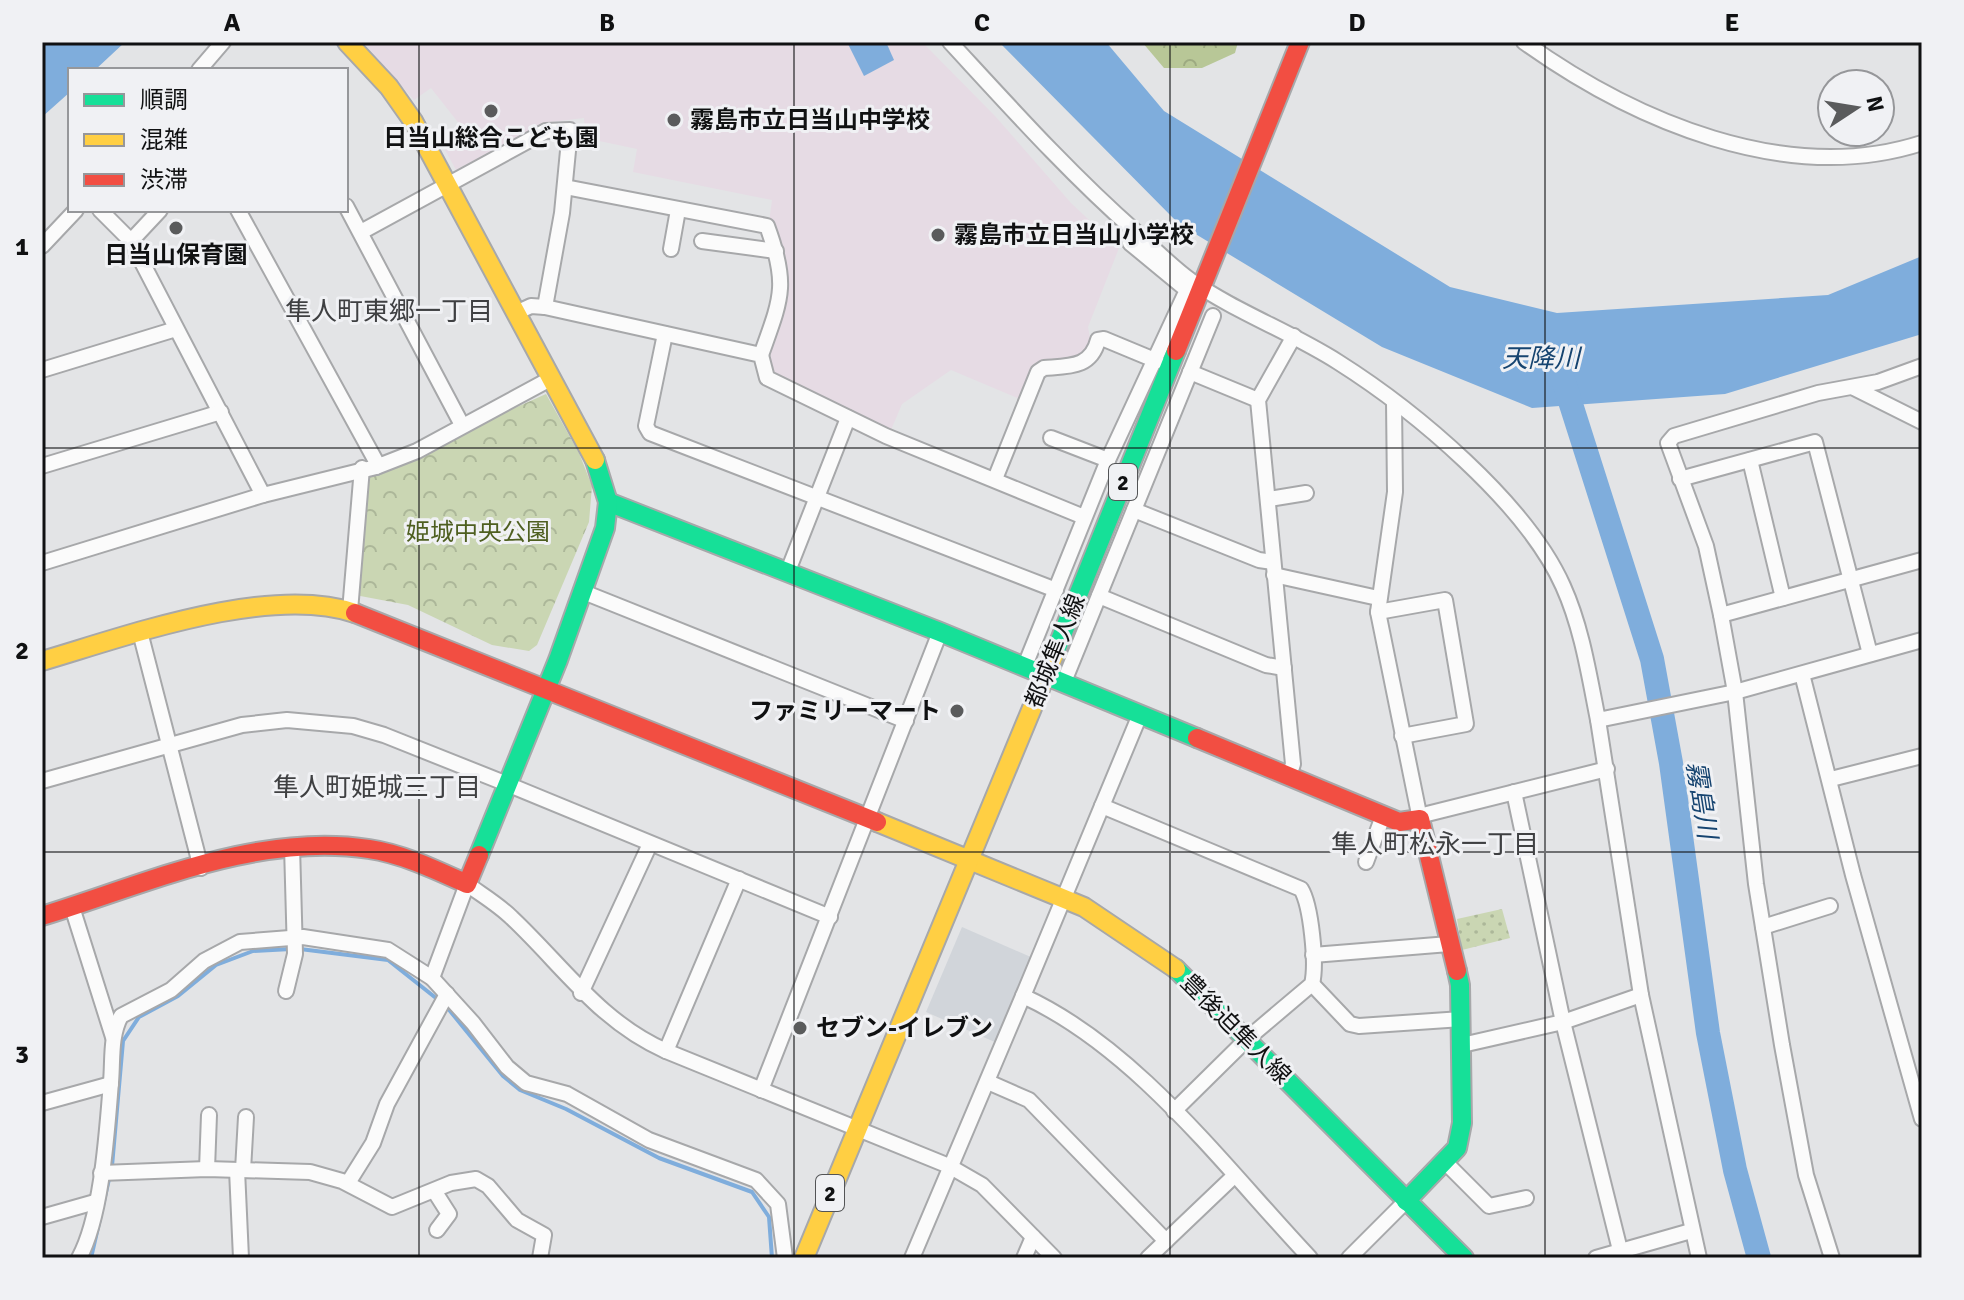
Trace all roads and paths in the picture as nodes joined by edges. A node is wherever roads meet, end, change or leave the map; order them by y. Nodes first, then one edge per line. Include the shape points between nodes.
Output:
1 (223, 42) edge
2 (347, 42) edge
3 (950, 42) edge
4 (1300, 42) edge
5 (1524, 42) edge
6 (201, 68) edge
7 (1922, 143) edge
8 (447, 184) junction
9 (565, 187) junction
10 (348, 209) edge
11 (678, 210) junction
12 (74, 212) edge
13 (102, 212) edge
14 (158, 212) edge
15 (239, 212) edge
16 (361, 232) junction
17 (1137, 233) junction
18 (131, 241) junction
19 (702, 241) dead end
20 (42, 246) edge
21 (671, 249) dead end
22 (776, 251) junction
23 (1204, 282) junction
24 (545, 307) junction
25 (518, 312) junction
26 (1213, 316) dead end
27 (176, 329) junction
28 (665, 334) junction
29 (1294, 336) junction
30 (761, 355) junction
31 (1157, 361) junction
32 (1922, 366) edge
33 (42, 370) edge
34 (1190, 372) junction
35 (552, 378) junction
36 (1854, 388) junction
37 (1258, 400) junction
38 (1394, 402) junction
39 (221, 412) junction
40 (848, 418) junction
41 (1922, 422) edge
42 (462, 425) junction
43 (1051, 438) dead end
44 (1108, 460) junction
45 (1750, 460) junction
46 (42, 466) edge
47 (369, 468) junction
48 (995, 479) junction
49 (1680, 479) junction
50 (1306, 493) dead end
51 (263, 495) junction
52 (817, 498) junction
53 (1269, 499) junction
54 (608, 502) junction
55 (1134, 510) junction
56 (1084, 517) junction
57 (1922, 560) edge
58 (42, 563) edge
59 (1274, 568) junction
60 (788, 571) junction
61 (1851, 581) junction
62 (1056, 590) junction
63 (581, 591) junction
64 (1099, 596) junction
65 (1783, 598) junction
66 (1378, 605) junction
67 (350, 611) junction
68 (1721, 615) junction
69 (140, 632) junction
70 (940, 632) junction
71 (1922, 640) edge
72 (1870, 654) junction
73 (42, 661) edge
74 (1024, 668) junction
75 (1284, 668) junction
76 (1802, 674) junction
77 (1045, 677) junction
78 (1063, 684) junction
79 (546, 687) junction
80 (1732, 693) junction
81 (1139, 717) junction
82 (1602, 719) junction
83 (906, 721) junction
84 (1402, 736) junction
85 (170, 745) junction
86 (1922, 756) edge
87 (1607, 769) junction
88 (1289, 776) junction
89 (1831, 779) junction
90 (42, 781) edge
91 (507, 784) junction
92 (1514, 792) junction
93 (1102, 806) junction
94 (1383, 816) junction
95 (869, 818) junction
96 (1420, 819) junction
97 (650, 844) junction
98 (292, 846) junction
99 (966, 860) junction
100 (1366, 862) dead end
101 (201, 868) junction
102 (739, 879) junction
103 (467, 884) junction
104 (1063, 898) junction
105 (1830, 906) dead end
106 (72, 907) junction
107 (42, 916) edge
108 (830, 917) junction
109 (1763, 927) junction
110 (295, 944) junction
111 (1449, 944) junction
112 (1313, 955) junction
113 (432, 978) junction
114 (1312, 984) junction
115 (286, 991) dead end
116 (581, 993) junction
117 (1641, 995) junction
118 (1023, 996) junction
119 (444, 1000) junction
120 (1462, 1019) junction
121 (1563, 1022) junction
122 (114, 1038) junction
123 (1247, 1039) junction
124 (1462, 1045) junction
125 (666, 1051) junction
126 (988, 1082) junction
127 (111, 1084) junction
128 (761, 1090) junction
129 (42, 1103) edge
130 (1174, 1111) junction
131 (209, 1115) dead end
132 (246, 1117) dead end
133 (1922, 1119) edge
134 (856, 1129) junction
135 (1444, 1161) junction
136 (949, 1166) junction
137 (207, 1169) junction
138 (240, 1170) junction
139 (108, 1172) junction
140 (1233, 1177) junction
141 (348, 1183) junction
142 (435, 1192) junction
143 (1526, 1198) dead end
144 (1406, 1201) junction
145 (95, 1202) junction
146 (42, 1217) edge
147 (437, 1230) dead end
148 (1691, 1231) junction
149 (1033, 1237) junction
150 (1166, 1241) junction
151 (1621, 1255) edge
152 (539, 1257) edge
153 (79, 1258) edge
154 (241, 1258) edge
155 (785, 1258) edge
156 (804, 1258) edge
157 (912, 1258) edge
158 (1024, 1258) edge
159 (1054, 1258) edge
160 (1148, 1258) edge
161 (1310, 1258) edge
162 (1349, 1258) edge
163 (1464, 1258) edge
164 (1596, 1258) edge
165 (1699, 1258) edge
166 (1832, 1258) edge

1 - 6 street
2 - 8 street via 413,121
3 - 17 street via 1085,188
4 - 23 street, 都城隼人線 / 2
5 - 7 street via 1621,104 1736,143 1829,155
8 - 9 street via 546,131 562,129 570,130
8 - 16 street
8 - 25 street
9 - 11 street
9 - 24 street
10 - 16 street
11 - 21 street
11 - 22 street via 767,226
12 - 20 street
13 - 18 street
14 - 18 street
15 - 47 street via 378,465
16 - 42 street
17 - 23 street
17 - 31 street via 1130,243 1187,290
18 - 27 street
19 - 22 street
22 - 30 street via 782,296
23 - 29 street
23 - 77 street, 都城隼人線 / 2
24 - 25 street
24 - 28 street
25 - 35 street
26 - 34 street
27 - 33 street
27 - 39 street
28 - 30 street
28 - 52 street via 646,426 650,433
29 - 37 street
29 - 38 street
30 - 40 street via 767,378
31 - 44 street
31 - 48 street via 1104,339 1098,340 1086,362 1038,372
32 - 36 street
34 - 37 street
34 - 55 street
35 - 42 street
35 - 54 street via 600,469
36 - 41 street
36 - 49 street via 1818,393 1674,436 1668,446
37 - 53 street
38 - 66 street via 1395,492
38 - 82 street via 1479,477 1536,541 1578,628
39 - 46 street
39 - 51 street
40 - 48 street
40 - 52 street
42 - 47 street via 417,451
43 - 44 street
44 - 56 street
45 - 49 street
45 - 61 street via 1815,442
45 - 65 street
47 - 51 street
47 - 67 street
48 - 56 street
49 - 68 street via 1706,546
50 - 53 street
51 - 58 street
52 - 60 street
52 - 62 street
53 - 59 street
54 - 60 street
54 - 63 street via 605,528
55 - 59 street
55 - 64 street
56 - 62 street
57 - 61 street
59 - 66 street
59 - 75 street
60 - 70 street
61 - 65 street
61 - 72 street
62 - 74 street
63 - 79 street
63 - 83 street
64 - 75 street
64 - 78 street
65 - 68 street
66 - 84 street
66 - 84 street via 1445,600 1466,724
67 - 69 street, 豊後迫隼人線 via 256,606
67 - 79 street, 豊後迫隼人線
68 - 80 street
69 - 73 street, 豊後迫隼人線
69 - 85 street
70 - 74 street
70 - 83 street
71 - 72 street
72 - 76 street
74 - 77 street
75 - 88 street via 1293,764
76 - 80 street
76 - 89 street
77 - 78 street
77 - 99 street, 都城隼人線 / 2
78 - 81 street
79 - 91 street
79 - 95 street, 豊後迫隼人線
80 - 82 street
80 - 109 street
81 - 88 street
81 - 93 street
82 - 87 street
83 - 95 street
84 - 96 street
85 - 90 street
85 - 91 street via 242,725 315,721 384,735
85 - 101 street
86 - 89 street
87 - 92 street
87 - 117 street
88 - 94 street
89 - 133 street
91 - 97 street
91 - 103 street
92 - 96 street
92 - 121 street
93 - 104 street
93 - 112 street via 1301,889
94 - 96 street via 1399,822
94 - 100 street
95 - 99 street, 豊後迫隼人線
95 - 108 street
96 - 111 street
97 - 102 street
97 - 116 street
98 - 101 street
98 - 103 street via 367,848 418,862
98 - 110 street
99 - 104 street, 豊後迫隼人線
99 - 134 street, 都城隼人線 / 2
101 - 106 street
102 - 108 street
102 - 125 street
103 - 113 street
103 - 116 street via 511,916
104 - 118 street
104 - 123 street, 豊後迫隼人線 via 1167,960
105 - 109 street
106 - 107 street
106 - 122 street
108 - 128 street
109 - 166 street via 1806,1175
110 - 113 street via 354,942 388,950
110 - 115 street
110 - 122 street via 240,942 219,951 171,990 126,1011
111 - 112 street
111 - 120 street
112 - 114 street
113 - 119 street
114 - 120 street via 1350,1024
114 - 123 street
116 - 125 street via 627,1031
117 - 121 street
117 - 148 street
118 - 126 street
118 - 130 street via 1059,1012 1105,1044
119 - 141 street
119 - 155 street via 526,1083 567,1094 649,1140 756,1180 778,1204
120 - 124 street
121 - 124 street
121 - 151 street
122 - 127 street
123 - 130 street
123 - 144 street, 豊後迫隼人線
124 - 135 street via 1462,1123 1457,1148
125 - 128 street
126 - 136 street
126 - 150 street via 1029,1100
127 - 129 street
127 - 139 street
128 - 134 street
130 - 140 street
131 - 137 street
132 - 138 street
134 - 136 street
134 - 156 street, 都城隼人線 / 2
135 - 143 street via 1489,1206
135 - 144 street
136 - 149 street via 982,1185
136 - 157 street
137 - 138 street
137 - 139 street
138 - 141 street via 310,1172
138 - 154 street
139 - 145 street
140 - 150 street
140 - 161 street
141 - 142 street via 392,1207
142 - 147 street via 449,1214
142 - 152 street via 460,1180 482,1181 517,1220 544,1235
144 - 162 street
144 - 163 street, 豊後迫隼人線
145 - 146 street
145 - 153 street
148 - 151 street
148 - 165 street
149 - 158 street
149 - 159 street
150 - 160 street
151 - 164 street

